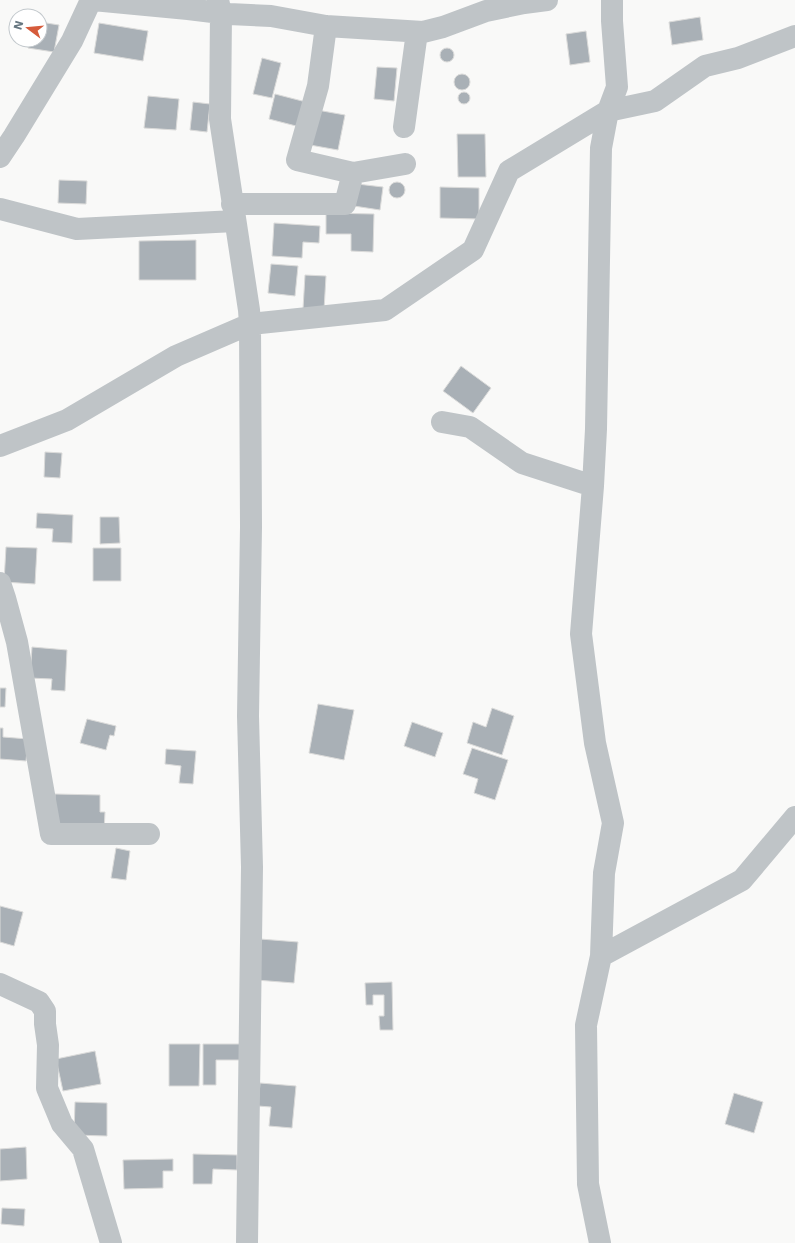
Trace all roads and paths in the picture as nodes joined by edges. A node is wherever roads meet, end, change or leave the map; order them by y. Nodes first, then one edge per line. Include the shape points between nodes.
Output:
1 (92, 0) edge
2 (547, 0) edge
3 (612, 0) edge
4 (219, 7) edge
5 (326, 26) junction
6 (417, 32) junction
7 (795, 36) edge
8 (608, 111) junction
9 (404, 127) dead end
10 (0, 157) edge
11 (405, 164) dead end
12 (353, 173) junction
13 (0, 209) edge
14 (234, 212) junction
15 (250, 324) junction
16 (442, 422) dead end
17 (0, 446) edge
18 (593, 486) junction
19 (2, 593) edge
20 (795, 817) edge
21 (149, 834) dead end
22 (601, 956) junction
23 (0, 984) edge
24 (111, 1243) edge
25 (247, 1243) edge
26 (600, 1243) edge

1 - 4 street via 188,9
1 - 10 street via 72,41
2 - 6 street via 486,11 443,27
3 - 8 street via 617,87
4 - 5 street
4 - 14 street via 220,119
5 - 6 street
5 - 12 street via 318,86 298,160
6 - 9 street
7 - 8 street via 738,58 705,66 654,101
8 - 15 street via 509,171 473,250 385,310
8 - 18 street via 601,148
11 - 12 street
12 - 14 street via 345,204
13 - 14 street via 77,229
14 - 15 street
15 - 17 street via 176,356 67,420
15 - 25 street via 251,527 248,716 252,867
16 - 18 street via 470,427 522,463
18 - 22 street via 581,634 595,743 613,823 604,873
19 - 21 street via 17,642 51,834
20 - 22 street via 742,880
22 - 26 street via 586,1025 588,1184
23 - 24 street via 39,1002 45,1011 48,1045 47,1088 62,1124 83,1149

